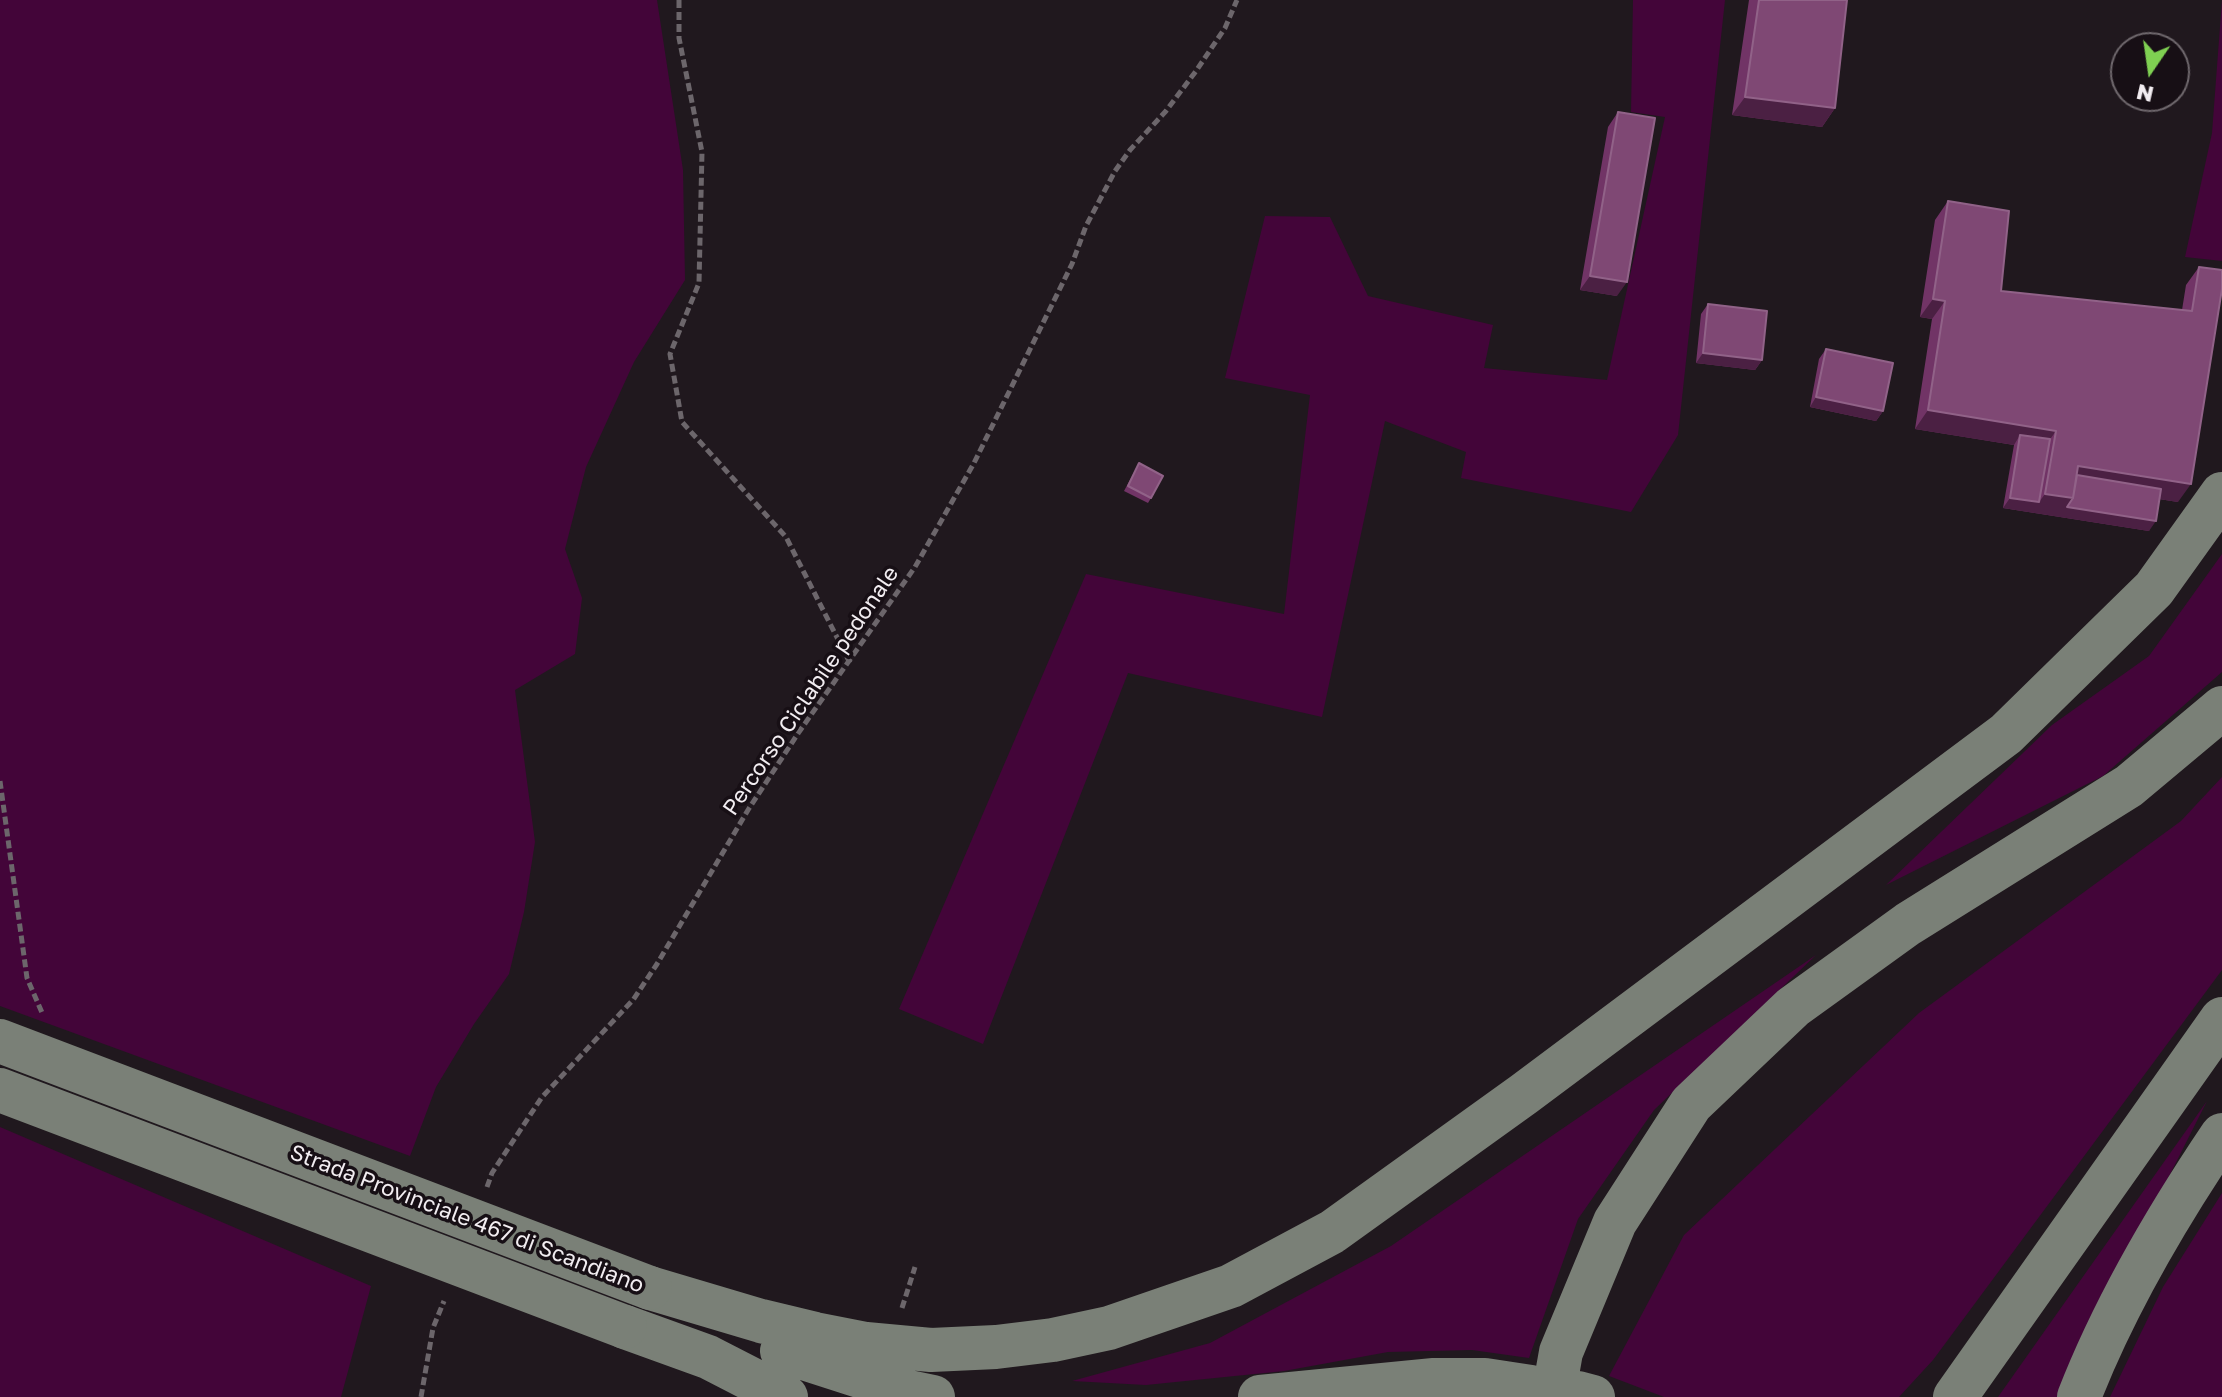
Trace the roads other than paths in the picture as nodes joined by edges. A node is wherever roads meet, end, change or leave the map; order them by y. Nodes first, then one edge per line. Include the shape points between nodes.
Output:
1 (2222, 494) edge
2 (2222, 708) edge
3 (2222, 1019) edge
4 (0, 1041) edge
5 (0, 1090) edge
6 (2222, 1135) edge
7 (650, 1288) junction
8 (708, 1357) junction
9 (1564, 1394) edge
10 (786, 1397) edge
11 (843, 1397) edge
12 (933, 1397) edge
13 (1260, 1397) edge
14 (1955, 1397) edge
15 (2079, 1397) edge

1 - 7 main road via 2154,589 2006,734 1332,1232 1231,1286 1109,1328 1053,1340 931,1350 815,1334
2 - 9 main road via 2129,786 1908,924 1793,1007 1691,1104 1615,1222 1561,1352
3 - 14 main road
4 - 7 main road, Strada Provinciale 467 di Scandiano, bridge
5 - 8 main road, Strada Provinciale 467 di Scandiano, bridge
6 - 15 main road via 2150,1252
7 - 12 main road, Strada Provinciale 467 di Scandiano via 771,1347
8 - 10 main road, Strada Provinciale 467 di Scandiano
8 - 11 main road
9 - 13 main road via 1485,1380 1434,1380

